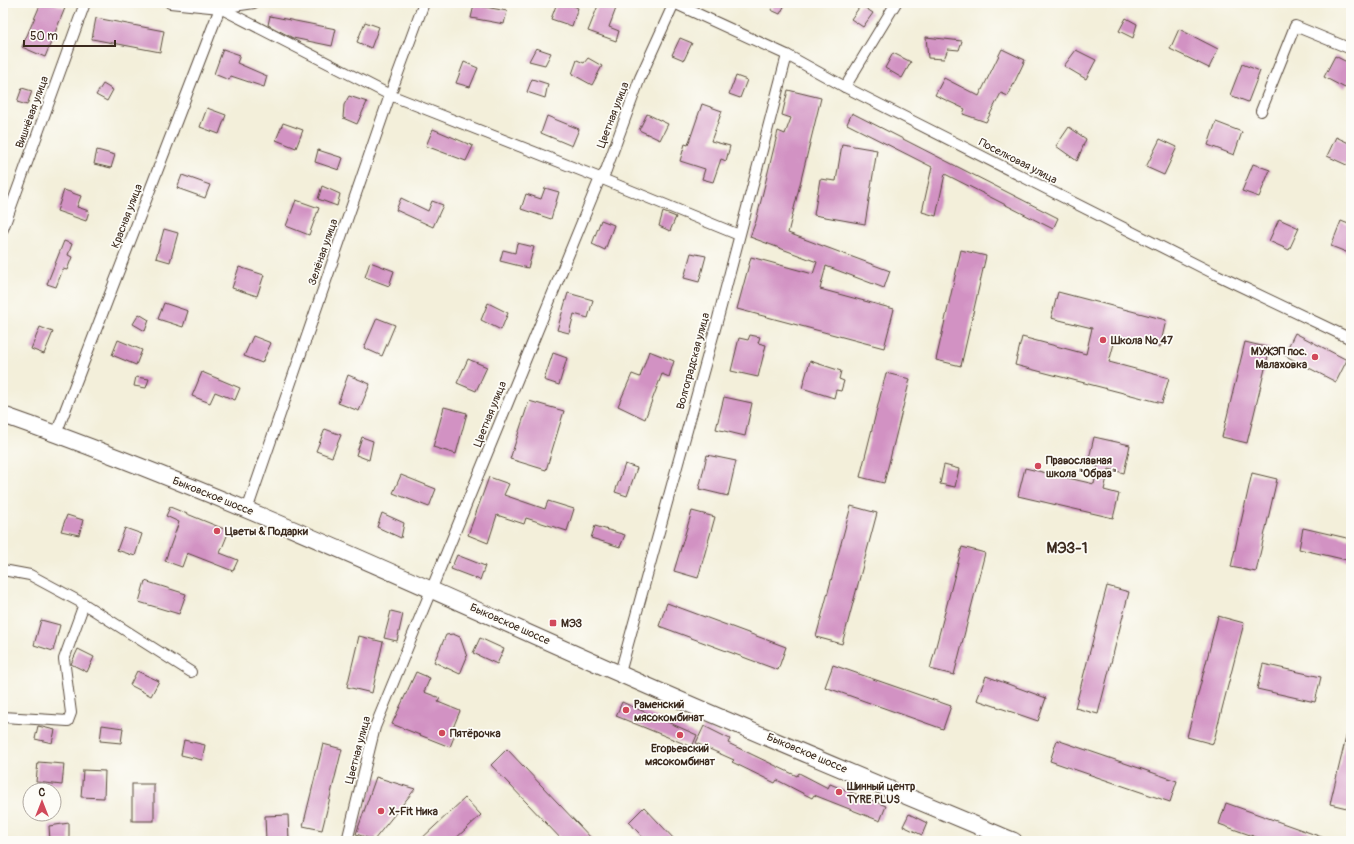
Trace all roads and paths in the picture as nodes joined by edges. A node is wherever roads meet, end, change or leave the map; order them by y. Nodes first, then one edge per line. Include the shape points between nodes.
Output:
1 (85, 3) edge
2 (170, 3) edge
3 (254, 3) edge
4 (424, 3) edge
5 (674, 3) edge
6 (896, 3) edge
7 (220, 5) edge
8 (1351, 49) edge
9 (787, 55) junction
10 (846, 87) junction
11 (390, 94) junction
12 (1261, 111) dead end
13 (600, 178) junction
14 (3, 229) edge
15 (739, 236) junction
16 (1351, 339) edge
17 (3, 415) edge
18 (56, 434) junction
19 (247, 510) junction
20 (3, 570) edge
21 (432, 589) junction
22 (84, 604) junction
23 (191, 672) dead end
24 (620, 673) junction
25 (3, 717) edge
26 (347, 841) edge
27 (1014, 841) edge

1 - 14 street, Вишнёвая улица
2 - 7 street
3 - 7 street
4 - 11 street, Зелёная улица
5 - 9 street, Поселковая улица
5 - 13 street, Цветная улица via 640,78 605,172
6 - 10 street
7 - 11 street
7 - 18 street, Красная улица
8 - 12 street via 1295,26
9 - 10 street, Поселковая улица
9 - 15 street, Волгоградская улица
10 - 16 street, Поселковая улица via 1215,274
11 - 13 street
11 - 19 street, Зелёная улица
13 - 15 street
13 - 21 street, Цветная улица
15 - 24 street, Волгоградская улица
17 - 18 main road, Быковское шоссе
18 - 19 main road, Быковское шоссе
19 - 21 main road, Быковское шоссе
20 - 22 street via 30,575
21 - 24 main road, Быковское шоссе
21 - 26 street, Цветная улица via 376,727
22 - 23 street
22 - 25 street via 64,659 71,713 68,721
24 - 27 main road, Быковское шоссе

